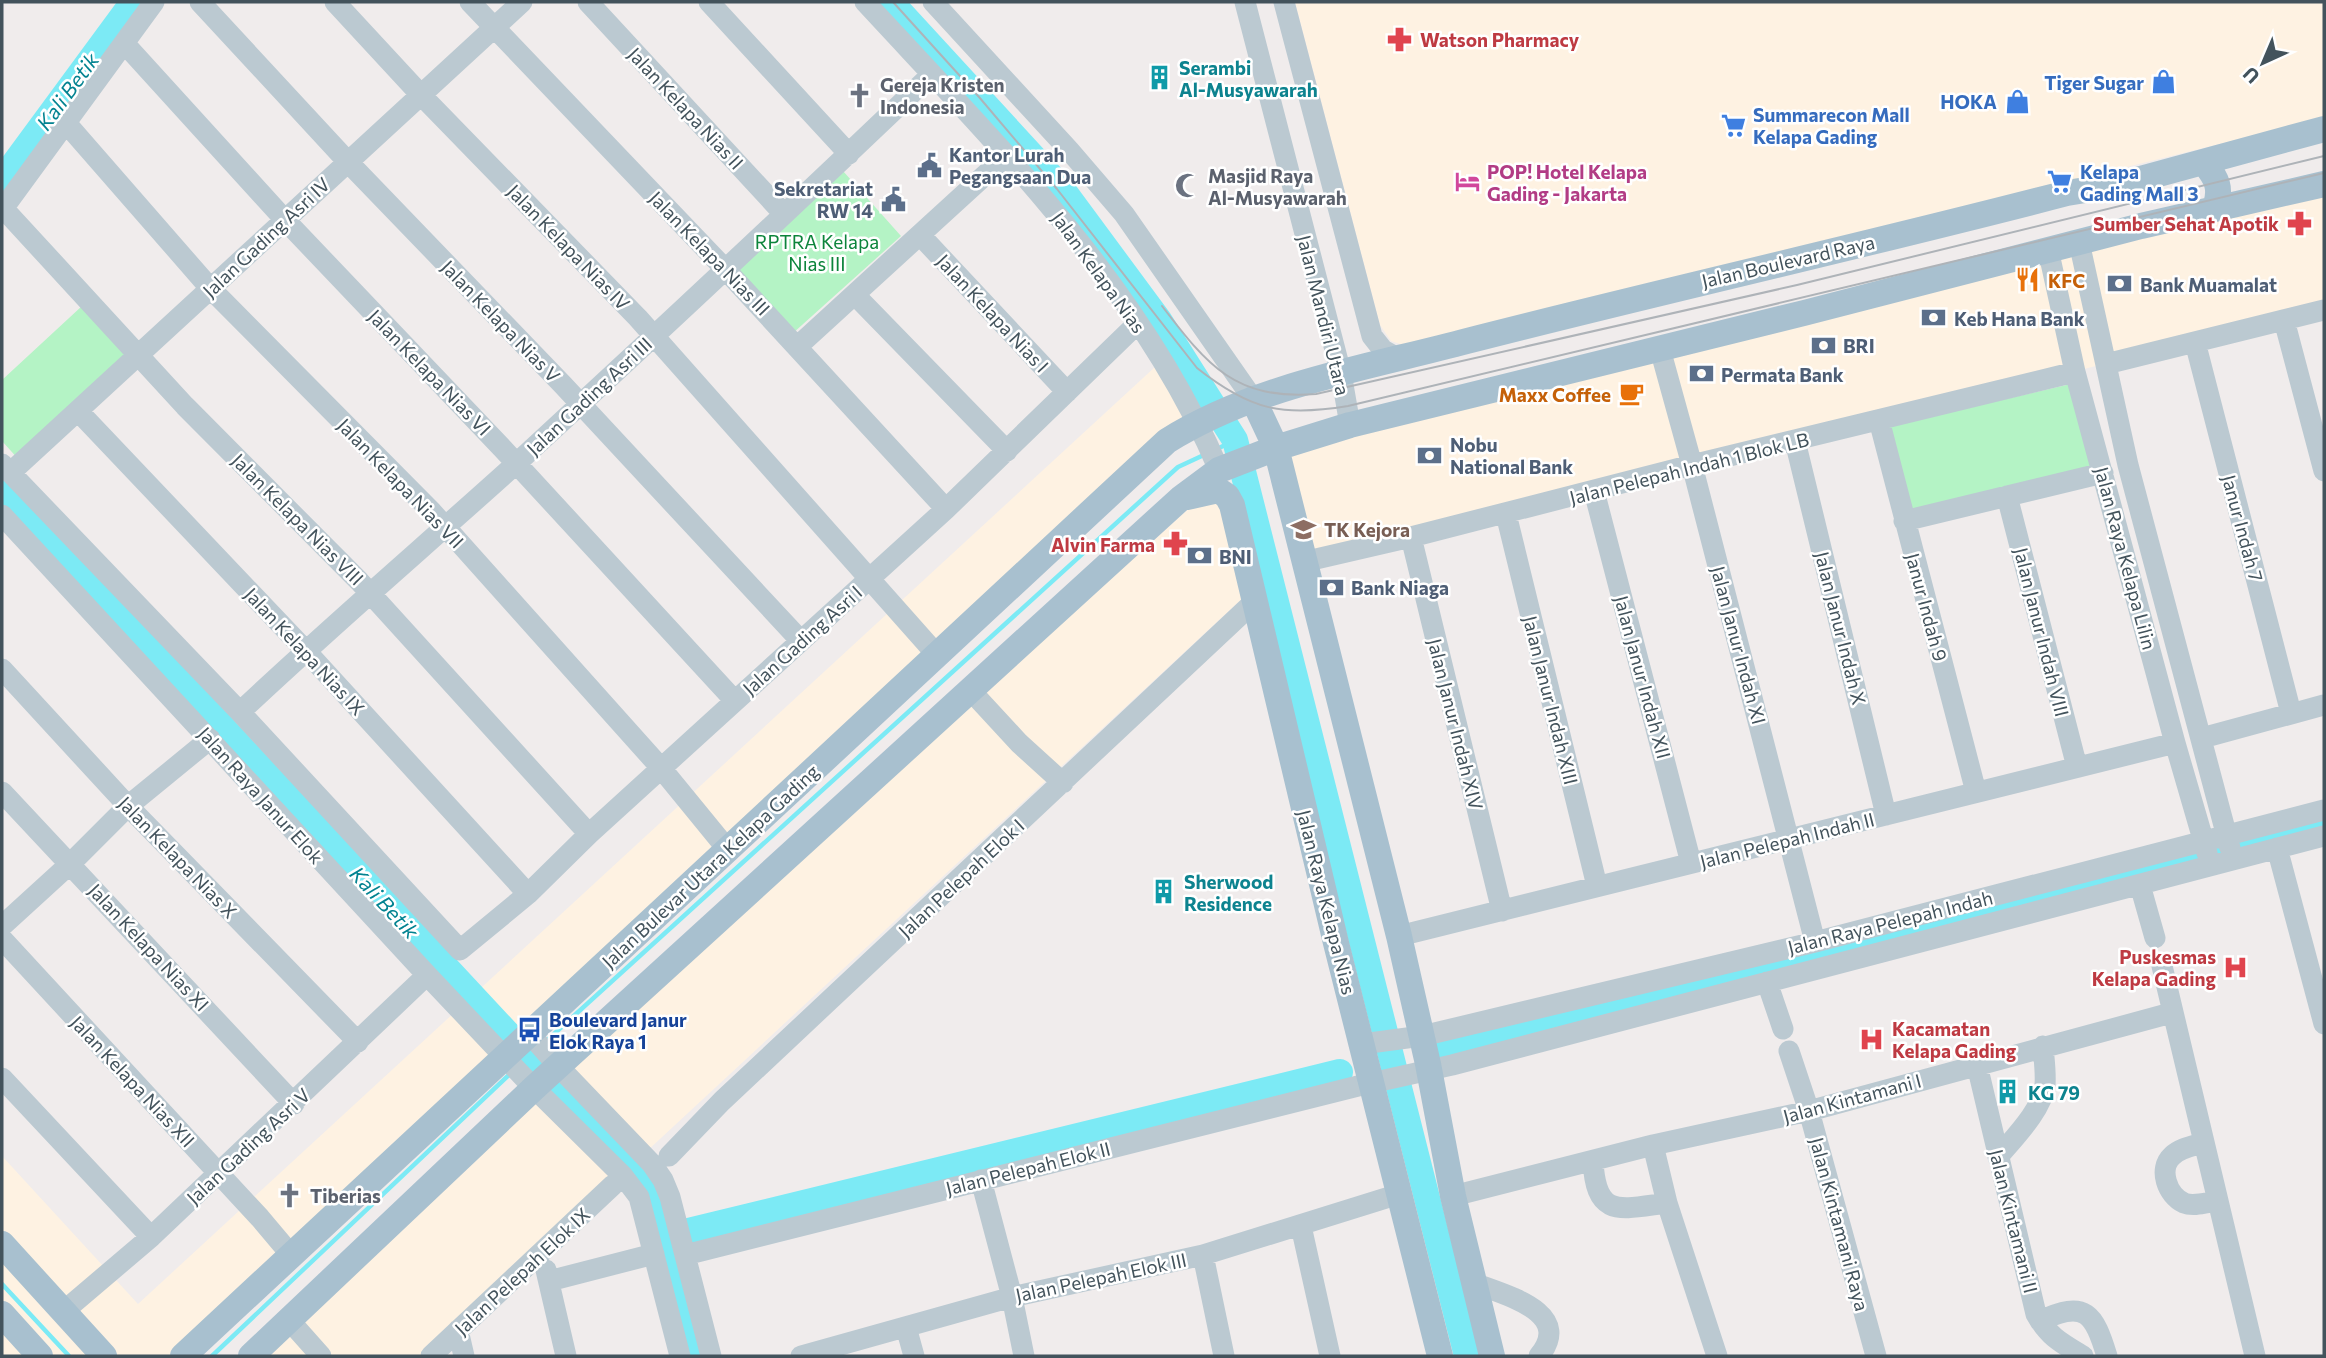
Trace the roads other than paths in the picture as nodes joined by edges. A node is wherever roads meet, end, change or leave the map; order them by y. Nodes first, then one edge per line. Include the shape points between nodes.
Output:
1 (154, 2) edge
2 (200, 2) edge
3 (335, 2) edge
4 (470, 2) edge
5 (522, 2) edge
6 (588, 2) edge
7 (709, 2) edge
8 (865, 2) edge
9 (933, 2) edge
10 (1245, 2) edge
11 (1284, 2) edge
12 (494, 27) junction
13 (124, 43) junction
14 (932, 74) junction
15 (421, 95) junction
16 (66, 123) junction
17 (2324, 129) edge
18 (849, 154) junction
19 (1007, 155) junction
20 (2215, 160) junction
21 (348, 162) junction
22 (2324, 184) edge
23 (2225, 206) junction
24 (2, 209) edge
25 (784, 214) junction
26 (285, 220) junction
27 (920, 235) junction
28 (2079, 242) junction
29 (2048, 249) junction
30 (725, 269) junction
31 (210, 288) junction
32 (855, 295) junction
33 (2324, 310) edge
34 (2096, 319) junction
35 (2284, 320) junction
36 (1138, 323) junction
37 (2066, 327) junction
38 (654, 336) junction
39 (2194, 342) junction
40 (798, 346) junction
41 (1660, 349) junction
42 (138, 355) junction
43 (1399, 359) junction
44 (2106, 364) junction
45 (2075, 372) junction
46 (1341, 373) junction
47 (1067, 392) junction
48 (1253, 399) junction
49 (580, 404) junction
50 (78, 411) junction
51 (1879, 420) junction
52 (1208, 423) junction
53 (1350, 425) junction
54 (1795, 441) junction
55 (1269, 450) junction
56 (1007, 451) junction
57 (516, 463) junction
58 (1223, 465) junction
59 (1692, 465) junction
60 (6, 469) edge
61 (2324, 471) edge
62 (2103, 473) junction
63 (1594, 491) junction
64 (2007, 496) junction
65 (1180, 499) junction
66 (946, 509) junction
67 (1506, 514) junction
68 (2, 515) edge
69 (1904, 521) junction
70 (443, 526) junction
71 (1411, 537) junction
72 (1303, 562) junction
73 (870, 579) junction
74 (370, 593) junction
75 (1254, 602) junction
76 (801, 641) junction
77 (305, 650) junction
78 (937, 655) junction
79 (2, 668) edge
80 (971, 691) junction
81 (735, 701) junction
82 (2324, 705) edge
83 (240, 712) junction
84 (2291, 713) junction
85 (2202, 738) junction
86 (211, 739) junction
87 (2175, 743) junction
88 (2077, 767) junction
89 (661, 768) junction
90 (1063, 783) junction
91 (2, 792) edge
92 (1976, 792) junction
93 (128, 806) junction
94 (2324, 810) edge
95 (1886, 815) junction
96 (589, 834) junction
97 (2324, 836) edge
98 (1790, 839) junction
99 (2230, 847) junction
100 (2273, 849) junction
101 (728, 850) junction
102 (2207, 853) junction
103 (71, 863) junction
104 (1691, 863) junction
105 (2140, 885) junction
106 (1597, 886) junction
107 (528, 894) junction
108 (1502, 911) junction
109 (2, 926) edge
110 (1399, 936) junction
111 (2155, 938) dead end
112 (2, 939) edge
113 (1815, 942) junction
114 (460, 950) joint
115 (2162, 966) dead end
116 (427, 975) junction
117 (2319, 977) edge
118 (1767, 982) junction
119 (2171, 1013) junction
120 (2324, 1024) edge
121 (1783, 1029) dead end
122 (358, 1042) junction
123 (1365, 1046) junction
124 (2043, 1046) junction
125 (518, 1047) junction
126 (1789, 1051) dead end
127 (1426, 1055) junction
128 (1977, 1065) junction
129 (545, 1077) junction
130 (2, 1078) edge
131 (1374, 1082) junction
132 (294, 1104) junction
133 (1809, 1111) junction
134 (2203, 1143) junction
135 (1653, 1145) junction
136 (669, 1156) dead end
137 (1998, 1157) junction
138 (1593, 1161) junction
139 (219, 1174) junction
140 (981, 1180) junction
141 (613, 1185) dead end
142 (1399, 1194) junction
143 (1453, 1196) junction
144 (2218, 1201) junction
145 (1667, 1203) junction
146 (1301, 1226) junction
147 (151, 1237) junction
148 (2, 1244) edge
149 (682, 1245) junction
150 (542, 1251) junction
151 (654, 1254) junction
152 (1203, 1255) junction
153 (292, 1256) junction
154 (549, 1281) junction
155 (1474, 1283) junction
156 (1012, 1297) junction
157 (64, 1311) junction
158 (2, 1314) edge
159 (289, 1320) junction
160 (2040, 1321) junction
161 (906, 1327) junction
162 (458, 1330) junction
163 (29, 1352) edge
164 (813, 1354) edge
165 (104, 1356) edge
166 (183, 1356) edge
167 (251, 1356) edge
168 (321, 1356) edge
169 (431, 1356) edge
170 (464, 1356) edge
171 (566, 1356) edge
172 (680, 1356) edge
173 (711, 1356) edge
174 (914, 1356) edge
175 (1024, 1356) edge
176 (1224, 1356) edge
177 (1330, 1356) edge
178 (1440, 1356) edge
179 (1492, 1356) edge
180 (1539, 1356) edge
181 (1717, 1356) edge
182 (1876, 1356) edge
183 (2083, 1356) edge
184 (2107, 1356) edge
185 (2255, 1356) edge

1 - 13 street
2 - 21 street, Jalan Kelapa Nias V
3 - 15 street, Jalan Kelapa Nias IV
4 - 12 street, Jalan Kelapa Nias III
5 - 12 street, Jalan Gading Asri IV
6 - 25 street, Jalan Kelapa Nias II
7 - 18 street
8 - 14 street, Jalan Kelapa Nias
9 - 48 street via 1124,214
10 - 46 street, Jalan Mandiri Utara
11 - 43 street, Jalan Mandiri Utara via 1372,335
12 - 15 street, Jalan Gading Asri IV
12 - 30 street, Jalan Kelapa Nias III
13 - 16 street
13 - 26 street, Jalan Kelapa Nias VI
14 - 18 street, Jalan Gading Asri III
14 - 19 street, Jalan Kelapa Nias
15 - 21 street, Jalan Gading Asri IV
15 - 38 street, Jalan Kelapa Nias IV
16 - 24 street
16 - 31 street, Jalan Kelapa Nias VII
17 - 20 main road, Jalan Boulevard Raya
18 - 25 street, Jalan Gading Asri III
19 - 27 street
19 - 36 street, Jalan Kelapa Nias via 1067,225
20 - 23 main road via 2214,175
20 - 43 main road, Jalan Boulevard Raya via 1643,295
21 - 26 street, Jalan Gading Asri IV
21 - 49 street, Jalan Kelapa Nias V
22 - 23 main road
23 - 28 main road
24 - 42 street, Jalan Kelapa Nias VIII
25 - 30 street, Jalan Gading Asri III
26 - 31 street, Jalan Gading Asri IV
26 - 57 street, Jalan Kelapa Nias VI
27 - 32 street
27 - 47 street, Jalan Kelapa Nias I
28 - 29 main road
28 - 34 street, Jalan Raya Kelapa Lilin
29 - 37 street, Jalan Raya Kelapa Lilin
29 - 41 main road
30 - 38 street, Jalan Gading Asri III
30 - 40 street, Jalan Kelapa Nias III
31 - 42 street, Jalan Gading Asri IV
31 - 70 street, Jalan Kelapa Nias VII
32 - 40 street
32 - 56 street
33 - 35 street
34 - 37 street
34 - 44 street, Jalan Raya Kelapa Lilin
35 - 39 street
35 - 61 street
36 - 47 street, Jalan Gading Asri I
36 - 52 street, Jalan Kelapa Nias
37 - 45 street, Jalan Raya Kelapa Lilin
38 - 49 street, Jalan Gading Asri III
38 - 73 street, Jalan Kelapa Nias IV
39 - 44 street
39 - 84 street, Janur Indah 7
40 - 66 street, Jalan Kelapa Nias III
41 - 53 main road
41 - 59 street, Jalan Janur Indah XI
42 - 50 street, Jalan Gading Asri IV
42 - 74 street, Jalan Kelapa Nias VIII
43 - 46 main road, Jalan Boulevard Raya
44 - 85 street, Jalan Raya Kelapa Lilin via 2128,465
45 - 51 street, Jalan Pelepah Indah 1 Blok LB
45 - 62 street, Jalan Raya Kelapa Lilin
46 - 48 main road, Jalan Boulevard Raya
46 - 53 street, Jalan Mandiri Utara
47 - 56 street, Jalan Gading Asri I
48 - 52 main road, Jalan Bulevar Utara Kelapa Gading
48 - 55 main road
49 - 57 street, Jalan Gading Asri III
49 - 76 street, Jalan Kelapa Nias V
50 - 60 street, Jalan Gading Asri IV
50 - 77 street, Jalan Kelapa Nias IX
51 - 54 street, Jalan Pelepah Indah 1 Blok LB
51 - 69 street, Janur Indah 9
52 - 58 street, Jalan Kelapa Nias
52 - 78 main road, Jalan Bulevar Utara Kelapa Gading via 1167,441
53 - 55 main road
54 - 59 street, Jalan Pelepah Indah 1 Blok LB
54 - 95 street, Jalan Janur Indah X
55 - 58 main road
55 - 72 main road
56 - 66 street, Jalan Gading Asri I
57 - 70 street, Jalan Gading Asri III
57 - 81 street, Jalan Kelapa Nias VI
58 - 65 main road
59 - 63 street, Jalan Pelepah Indah 1 Blok LB
59 - 98 street, Jalan Janur Indah XI
60 - 83 street, Jalan Raya Janur Elok
62 - 64 street
62 - 87 street, Jalan Raya Kelapa Lilin
63 - 67 street, Jalan Pelepah Indah 1 Blok LB
63 - 104 street, Jalan Janur Indah XII
64 - 69 street
64 - 88 street, Jalan Janur Indah VIII
65 - 75 main road, Jalan Raya Kelapa Nias via 1218,490 1227,496
65 - 80 main road
66 - 73 street, Jalan Gading Asri I
67 - 71 street, Jalan Pelepah Indah 1 Blok LB
67 - 106 street, Jalan Janur Indah XIII
68 - 86 street, Jalan Raya Janur Elok
69 - 92 street, Janur Indah 9
70 - 74 street, Jalan Gading Asri III
70 - 89 street, Jalan Kelapa Nias VII
71 - 72 street, Jalan Pelepah Indah 1 Blok LB
71 - 108 street, Jalan Janur Indah XIV
72 - 110 main road
73 - 76 street, Jalan Gading Asri I
73 - 78 street, Jalan Kelapa Nias IV
74 - 77 street, Jalan Gading Asri III
74 - 96 street, Jalan Kelapa Nias VIII
75 - 90 street, Jalan Pelepah Elok I
75 - 123 main road, Jalan Raya Kelapa Nias
76 - 81 street, Jalan Gading Asri I
77 - 83 street, Jalan Gading Asri III
77 - 107 street, Jalan Kelapa Nias IX
78 - 101 main road, Jalan Bulevar Utara Kelapa Gading
79 - 93 street, Jalan Kelapa Nias X
80 - 90 street
80 - 129 main road
81 - 89 street, Jalan Gading Asri I
82 - 84 street
83 - 114 street, Jalan Raya Janur Elok
84 - 85 street
85 - 99 street, Jalan Raya Kelapa Lilin
86 - 93 street
86 - 116 street, Jalan Raya Janur Elok
87 - 88 street, Jalan Pelepah Indah II
87 - 102 street, Jalan Raya Kelapa Lilin
88 - 92 street, Jalan Pelepah Indah II
89 - 96 street, Jalan Gading Asri I
89 - 101 street, Jalan Kelapa Nias VII
90 - 136 street, Jalan Pelepah Elok I via 722,1101
91 - 103 street, Jalan Kelapa Nias XI
92 - 95 street, Jalan Pelepah Indah II
93 - 103 street
93 - 122 street, Jalan Kelapa Nias X
94 - 99 street, Jalan Raya Pelepah Indah
95 - 98 street, Jalan Pelepah Indah II
96 - 107 street, Jalan Gading Asri I
97 - 100 street, Jalan Raya Pelepah Indah
98 - 104 street, Jalan Pelepah Indah II
98 - 113 street, Jalan Janur Indah XI
99 - 100 street, Jalan Raya Pelepah Indah
99 - 102 street, Jalan Raya Pelepah Indah
100 - 117 street
101 - 125 main road, Jalan Bulevar Utara Kelapa Gading
102 - 105 street, Jalan Raya Pelepah Indah
102 - 113 street, Jalan Raya Pelepah Indah
103 - 109 street
103 - 132 street, Jalan Kelapa Nias XI
104 - 106 street, Jalan Pelepah Indah II
105 - 111 street
105 - 118 street, Jalan Raya Pelepah Indah
106 - 108 street, Jalan Pelepah Indah II
107 - 114 street, Jalan Gading Asri I
108 - 110 street, Jalan Pelepah Indah II
110 - 127 main road
112 - 139 street, Jalan Kelapa Nias XII
113 - 127 street, Jalan Raya Pelepah Indah via 1454,1028
115 - 119 street
116 - 122 street, Jalan Gading Asri V
116 - 125 street, Jalan Raya Janur Elok
117 - 120 street
118 - 121 street
118 - 127 street, Jalan Raya Pelepah Indah
119 - 124 street, Jalan Kintamani I
119 - 134 street
122 - 132 street, Jalan Gading Asri V
123 - 127 street
123 - 131 main road, Jalan Raya Kelapa Nias
124 - 128 street, Jalan Kintamani I
124 - 137 street via 2042,1097
125 - 129 street, Jalan Raya Janur Elok
125 - 129 street, Jalan Raya Janur Elok
125 - 153 main road, Jalan Bulevar Utara Kelapa Gading
126 - 133 street, Jalan Kintamani Raya
127 - 131 street, Jalan Pelepah Elok II
127 - 143 main road
128 - 133 street, Jalan Kintamani I
128 - 137 street, Jalan Kintamani II
129 - 149 street, Jalan Raya Janur Elok via 652,1164 670,1197
129 - 151 street, Jalan Raya Janur Elok via 639,1196
129 - 159 main road
130 - 147 street
131 - 140 street, Jalan Pelepah Elok II
131 - 142 main road, Jalan Raya Kelapa Nias
132 - 139 street, Jalan Gading Asri V
133 - 135 street, Jalan Kintamani I
133 - 182 street, Jalan Kintamani Raya
134 - 144 street
134 - 144 street via 2173,1155 2165,1180 2183,1202
135 - 138 street, Jalan Kintamani I
135 - 145 street
137 - 160 street, Jalan Kintamani II
138 - 143 street, Jalan Kintamani I
138 - 145 street via 1596,1189 1611,1205 1630,1208
139 - 147 street, Jalan Gading Asri V
139 - 153 street, Jalan Kelapa Nias XII
140 - 149 street, Jalan Pelepah Elok II
140 - 156 street
141 - 150 street, Jalan Pelepah Elok IX
142 - 146 street, Jalan Pelepah Elok III
142 - 178 main road, Jalan Raya Kelapa Nias
143 - 155 main road
144 - 185 street
145 - 181 street
146 - 152 street, Jalan Pelepah Elok III
146 - 177 street
147 - 157 street, Jalan Gading Asri V
148 - 157 main road
149 - 173 street, Jalan Raya Janur Elok
150 - 154 street
150 - 162 street, Jalan Pelepah Elok IX
151 - 154 street
151 - 172 street, Jalan Raya Janur Elok
152 - 156 street, Jalan Pelepah Elok III
152 - 176 street
153 - 166 main road, Jalan Bulevar Utara Kelapa Gading
154 - 171 street
155 - 179 main road
155 - 180 street via 1525,1303 1543,1317 1549,1338
156 - 161 street, Jalan Pelepah Elok III
156 - 175 street
157 - 165 main road
158 - 163 main road
159 - 167 main road
159 - 168 street
160 - 183 street, Jalan Kintamani II via 2054,1339
160 - 184 street via 2067,1311 2086,1314 2098,1328
161 - 164 street, Jalan Pelepah Elok III
161 - 174 street
162 - 169 street, Jalan Pelepah Elok IX
162 - 170 street

